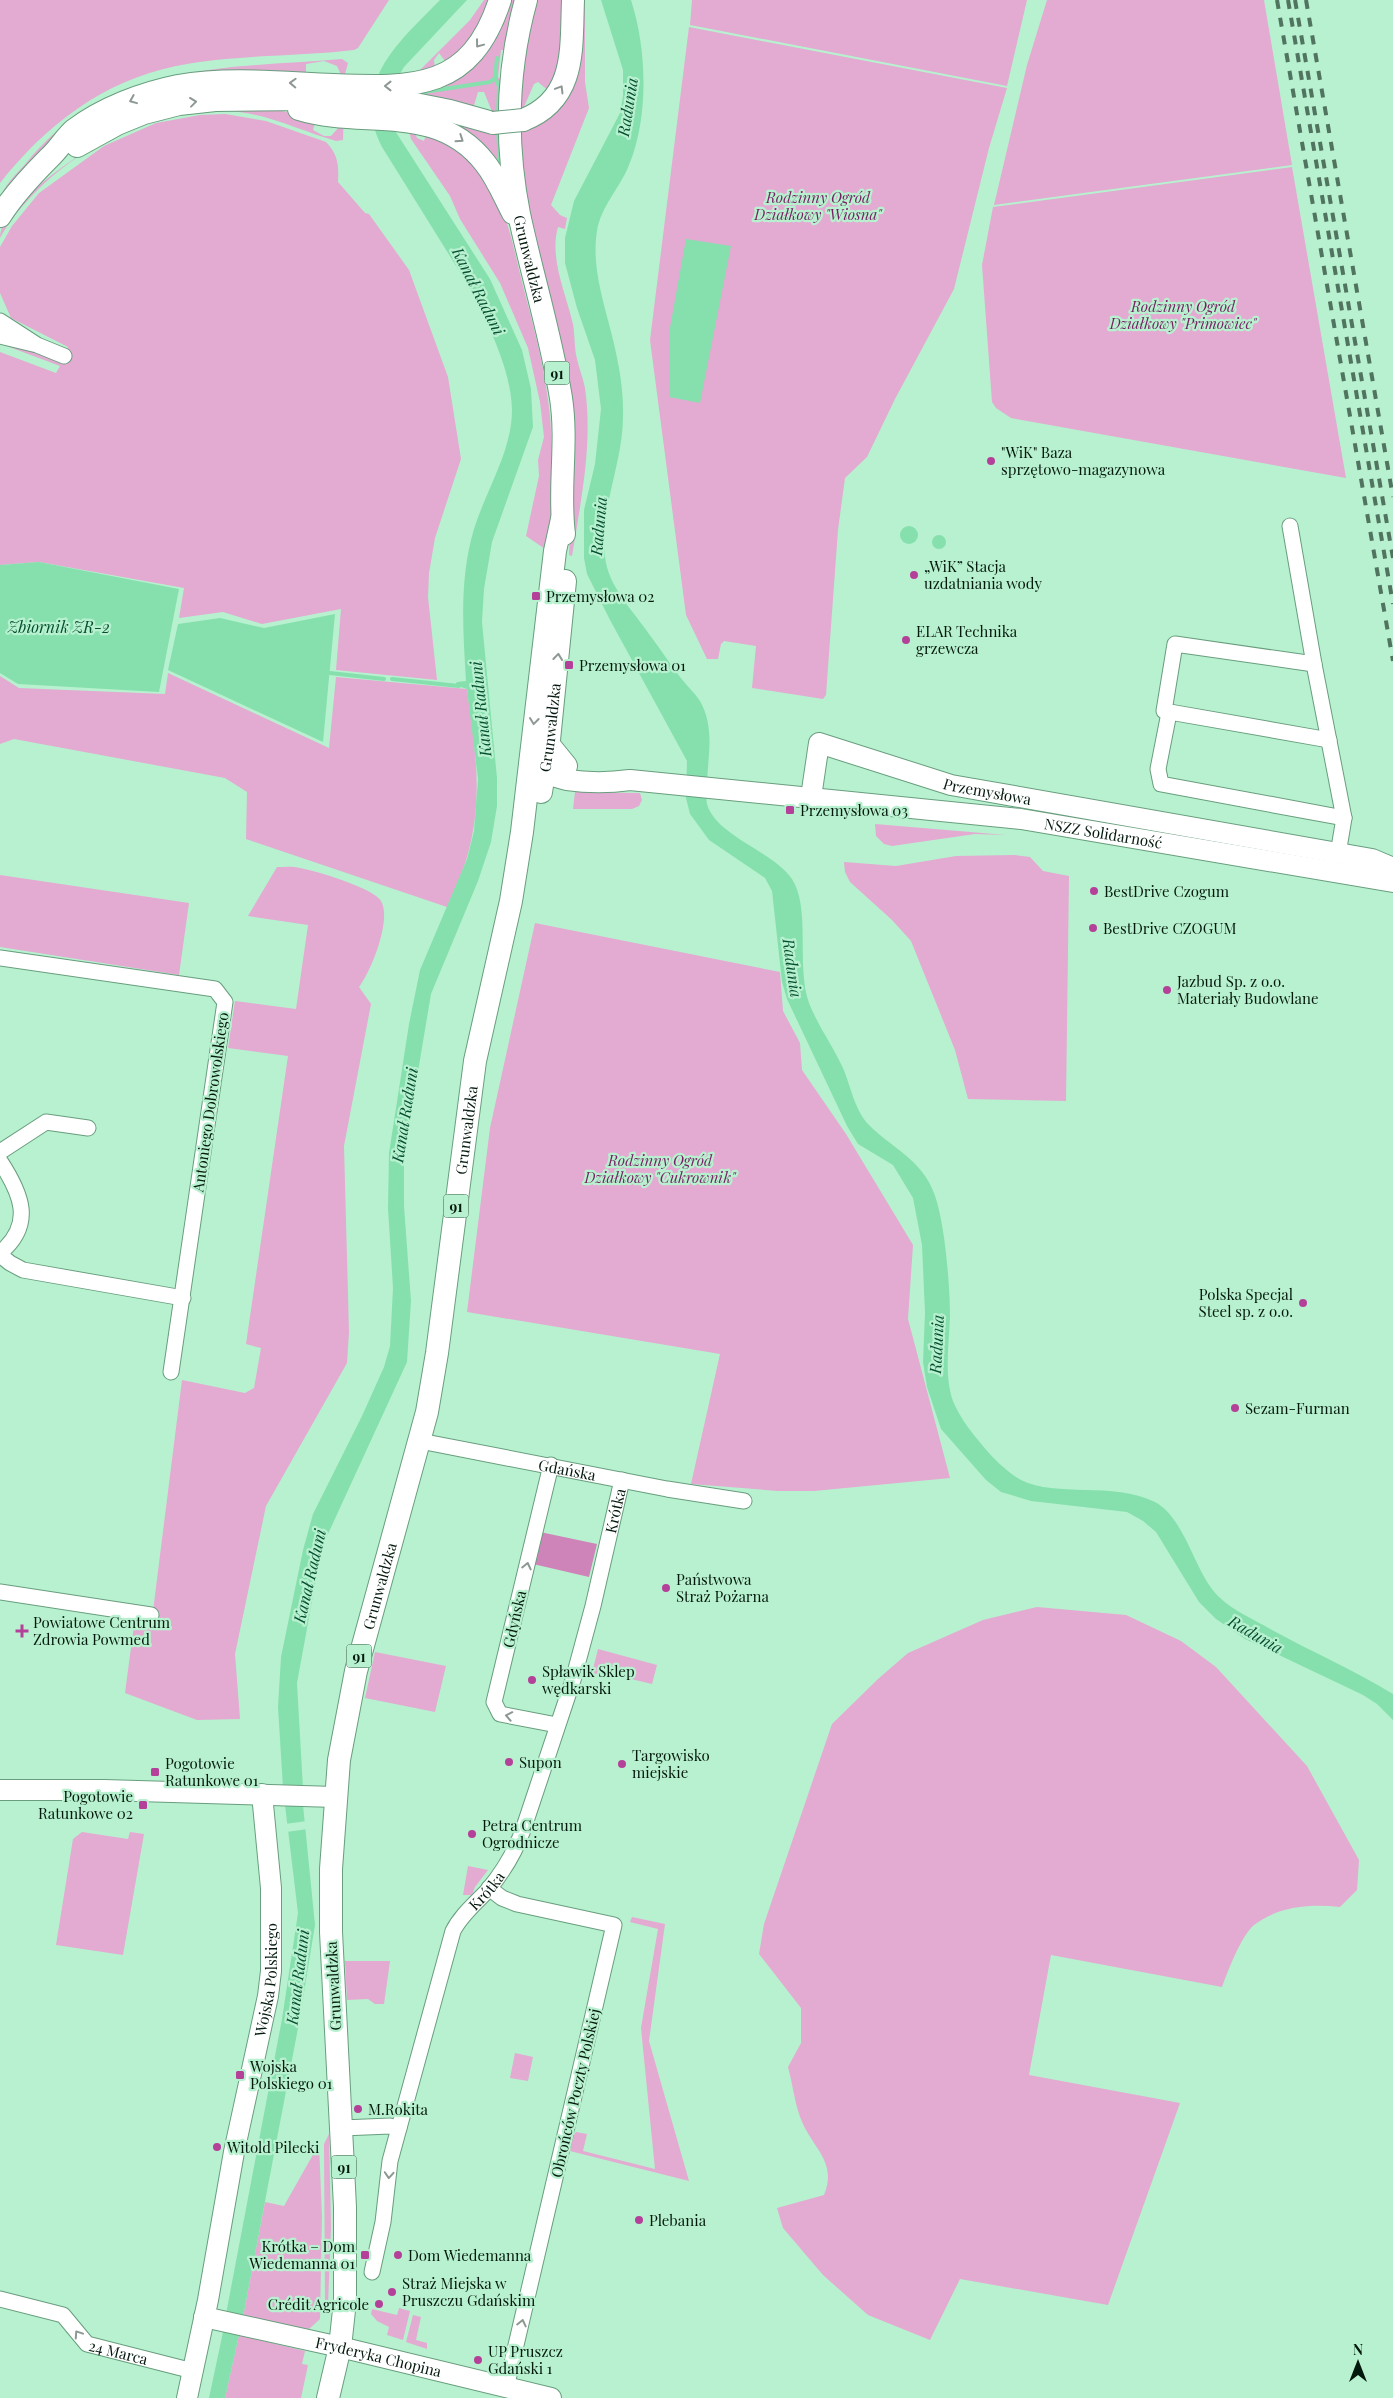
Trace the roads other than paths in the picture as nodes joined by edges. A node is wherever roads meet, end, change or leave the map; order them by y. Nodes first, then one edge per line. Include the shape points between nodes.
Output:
1 (500, 0) edge
2 (526, 0) edge
3 (573, 0) edge
4 (359, 102) junction
5 (416, 103) junction
6 (50, 157) junction
7 (0, 216) edge
8 (523, 232) junction
9 (0, 321) edge
10 (0, 336) edge
11 (37, 345) junction
12 (64, 356) dead end
13 (562, 519) junction
14 (1290, 526) dead end
15 (1314, 664) junction
16 (1169, 713) junction
17 (1329, 740) junction
18 (549, 743) junction
19 (566, 766) junction
20 (536, 771) junction
21 (630, 780) junction
22 (811, 797) junction
23 (1344, 818) junction
24 (1338, 854) junction
25 (1393, 868) edge
26 (1393, 882) edge
27 (0, 958) edge
28 (88, 1128) dead end
29 (0, 1152) edge
30 (0, 1162) edge
31 (0, 1254) edge
32 (182, 1298) junction
33 (171, 1372) dead end
34 (420, 1440) junction
35 (550, 1465) junction
36 (622, 1480) junction
37 (744, 1501) dead end
38 (0, 1592) edge
39 (151, 1615) dead end
40 (557, 1725) junction
41 (0, 1790) edge
42 (271, 1795) junction
43 (335, 1797) junction
44 (489, 1888) junction
45 (342, 2128) junction
46 (399, 2128) junction
47 (372, 2272) dead end
48 (0, 2299) edge
49 (213, 2319) junction
50 (340, 2347) junction
51 (193, 2370) junction
52 (506, 2388) junction
53 (187, 2398) edge
54 (328, 2398) edge
55 (551, 2398) edge

1 -> 5 main road via 488,31 473,52
2 - 8 main road, Grunwaldzka / 91 via 514,55 510,116 512,169
5 -> 3 main road, bridge via 494,123 523,120 541,111 553,100 566,77 571,58
4 - 5 main road
4 - 5 main road
6 -> 4 main road via 117,124 165,107 215,100
4 -> 6 main road via 240,82 177,87 140,97 90,120 73,131
5 -> 8 main road via 441,128 477,153 494,176
6 - 7 main road
8 - 13 main road, Grunwaldzka / 91 via 561,400 565,443
9 - 11 street
10 - 11 street
11 - 12 street
18 -> 13 main road, Grunwaldzka / 91 via 565,580
13 -> 20 main road, Grunwaldzka / 91 via 555,551
14 - 15 street
15 - 16 street via 1175,644 1164,711
15 - 17 street
16 - 17 street
16 - 23 street via 1158,769 1161,784
17 - 23 street
18 - 19 main road
18 - 20 main road, Grunwaldzka / 91
19 - 20 main road
19 - 21 main road via 606,770
20 - 21 main road via 566,780 605,783
20 - 34 main road, Grunwaldzka / 91 via 533,840 524,873 511,901 475,1061 437,1353
21 - 22 main road
22 - 24 main road, Przemysłowa via 819,743 951,785
22 - 26 main road, NSZZ Solidarność via 1021,819
23 - 24 street
24 - 25 main road, Przemysłowa via 1372,859
27 - 32 street, Antoniego Dobrowolskiego via 214,989 225,1002
28 - 29 street via 46,1122
30 - 31 street via 17,1188 22,1208 15,1234
31 - 32 street via 23,1270
32 - 33 street, Antoniego Dobrowolskiego
34 - 35 street, Gdańska
34 - 43 main road, Grunwaldzka / 91 via 356,1670
35 - 36 street, Gdańska
40 -> 35 street, Gdyńska via 500,1714 494,1702
36 - 37 street, Gdańska
36 - 40 street, Krótka via 592,1606
38 - 39 street
40 - 44 street, Krótka via 516,1851
41 - 42 main road
42 - 43 main road
42 - 49 main road, Wojska Polskiego via 271,1971
43 - 45 main road, Grunwaldzka / 91 via 331,1932
44 - 46 street, Krótka via 453,1931
52 -> 44 street, Obrońców Poczty Polskiej via 614,1925 517,1904
45 - 46 street
45 - 50 main road, Grunwaldzka / 91 via 346,2242 345,2311
46 -> 47 street, Krótka via 390,2161 384,2222
51 -> 48 street, 24 Marca via 84,2342 63,2314
49 - 50 main road, Fryderyka Chopina
49 - 51 main road, Wojska Polskiego
50 - 52 main road, Fryderyka Chopina
50 - 54 main road, Grunwaldzka / 91
51 - 53 main road, Wojska Polskiego
52 - 55 main road, Fryderyka Chopina

